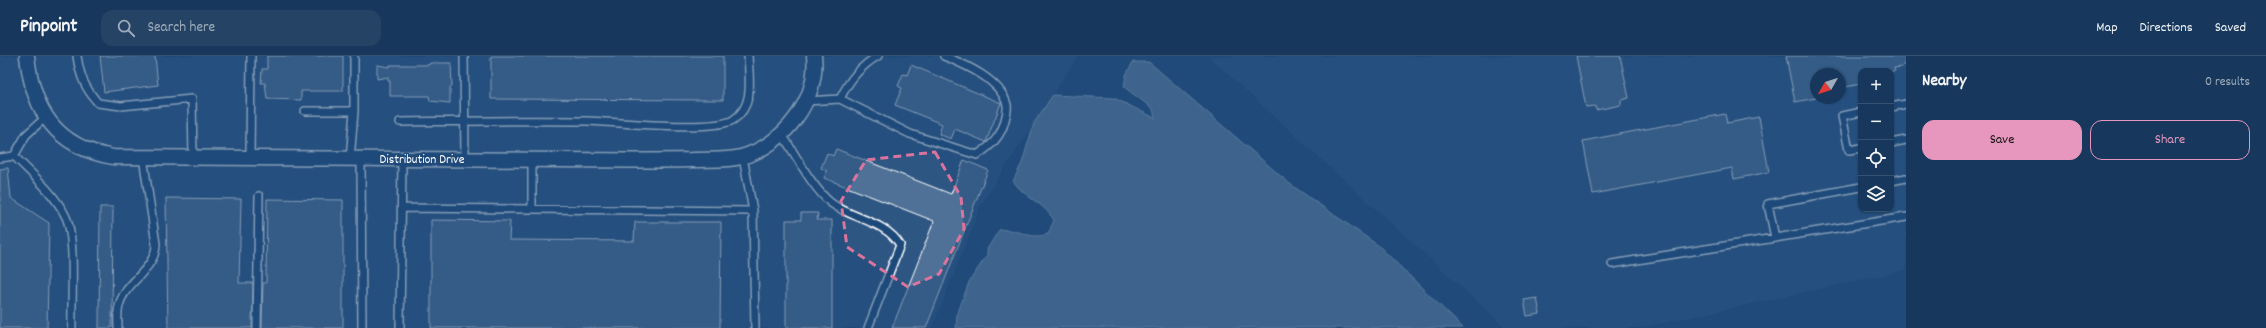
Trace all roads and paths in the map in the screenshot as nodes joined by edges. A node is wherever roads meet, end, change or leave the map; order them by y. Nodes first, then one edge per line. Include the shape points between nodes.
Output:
1 (27, 56) edge
2 (77, 56) edge
3 (251, 56) edge
4 (354, 56) edge
5 (464, 56) edge
6 (748, 56) edge
7 (814, 56) edge
8 (878, 56) edge
9 (944, 56) edge
10 (840, 99) junction
11 (806, 101) junction
12 (1906, 104) edge
13 (1894, 106) edge
14 (305, 111) dead end
15 (354, 112) junction
16 (1858, 113) edge
17 (46, 117) junction
18 (464, 121) junction
19 (400, 122) dead end
20 (781, 133) junction
21 (1906, 140) edge
22 (1894, 142) edge
23 (1858, 148) edge
24 (14, 156) junction
25 (742, 157) junction
26 (0, 158) edge
27 (143, 158) junction
28 (193, 158) junction
29 (250, 159) junction
30 (355, 160) junction
31 (402, 160) junction
32 (465, 160) junction
33 (532, 160) junction
34 (1906, 178) edge
35 (1894, 180) edge
36 (1858, 188) edge
37 (259, 196) dead end
38 (402, 208) junction
39 (532, 209) junction
40 (753, 211) junction
41 (1906, 217) edge
42 (1775, 238) junction
43 (1612, 264) dead end
44 (72, 328) edge
45 (118, 328) edge
46 (258, 328) edge
47 (362, 328) edge
48 (400, 328) edge
49 (754, 328) edge
50 (868, 328) edge

1 - 17 street, Distribution Drive via 34,92
2 - 28 lane via 85,87 98,103 121,106 192,99
3 - 29 lane
4 - 15 lane
5 - 18 lane
6 - 18 lane via 748,101 739,114 726,123 691,125 588,121
7 - 11 street, Distribution Drive via 813,74
8 - 10 lane via 853,77
9 - 10 lane via 993,83 1001,91 1008,106 1003,127 996,141 977,155 910,134
10 - 11 lane
11 - 20 street, Distribution Drive via 800,113
12 - 13 lane
14 - 15 lane
15 - 30 lane
16 - 23 lane via 1842,116 1848,150
17 - 24 lane via 26,135
17 - 27 street, Distribution Drive via 62,137 82,148 113,157
18 - 19 lane
18 - 32 lane
20 - 25 street, Distribution Drive
20 - 50 lane via 814,186 831,203 879,226 900,245
21 - 22 lane
24 - 26 lane
24 - 44 lane via 37,179 67,219 71,242
25 - 33 street, Distribution Drive via 657,161
25 - 40 lane
27 - 28 street, Distribution Drive
27 - 45 lane via 156,255 136,278 118,306
28 - 29 street, Distribution Drive
29 - 30 street, Distribution Drive
30 - 31 street, Distribution Drive
30 - 47 lane
31 - 32 street, Distribution Drive
31 - 38 lane
32 - 33 street, Distribution Drive
33 - 39 lane
34 - 35 lane
36 - 42 lane via 1768,204
37 - 46 lane
38 - 39 lane
38 - 48 lane
39 - 40 lane
40 - 49 lane
41 - 42 lane
42 - 43 lane

